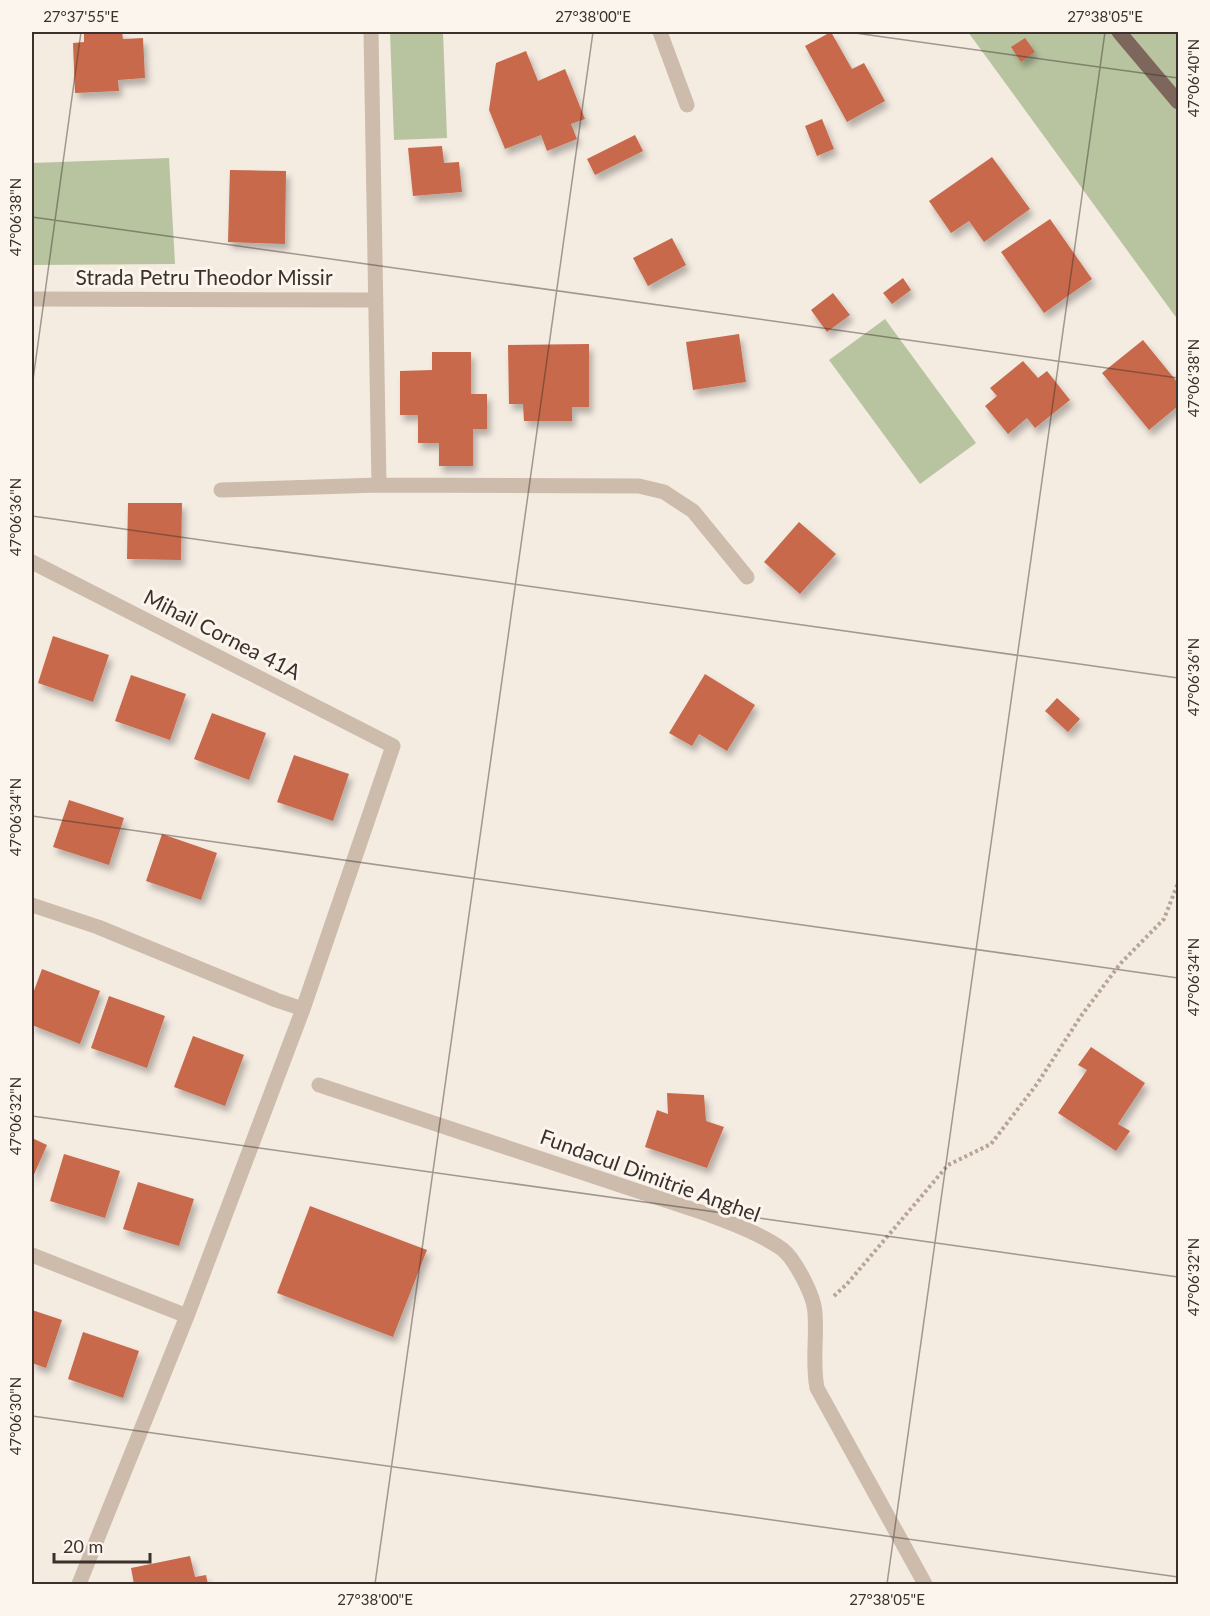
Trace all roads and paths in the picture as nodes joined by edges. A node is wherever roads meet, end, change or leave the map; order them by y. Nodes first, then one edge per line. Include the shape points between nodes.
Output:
1 (371, 32) edge
2 (660, 32) edge
3 (1119, 32) edge
4 (1179, 102) edge
5 (687, 105) dead end
6 (32, 298) edge
7 (376, 300) junction
8 (379, 485) junction
9 (220, 490) dead end
10 (32, 562) edge
11 (747, 577) dead end
12 (1179, 883) edge
13 (32, 905) edge
14 (303, 1009) junction
15 (319, 1085) dead end
16 (32, 1255) edge
17 (816, 1312) junction
18 (187, 1316) junction
19 (79, 1584) edge
20 (925, 1584) edge

1 - 7 street
2 - 5 street
3 - 4 main road
6 - 7 street, Strada Petru Theodor Missir
7 - 8 street
8 - 9 street
8 - 11 street via 629,486 664,492 693,511
10 - 14 street, Mihail Cornea 41A via 393,746
12 - 17 path via 1164,919 1081,1016 992,1144 948,1165 847,1284
13 - 14 street via 98,927
14 - 18 street
15 - 17 street, Fundacul Dimitrie Anghel via 746,1229 784,1250 809,1287
16 - 18 street
17 - 20 street, Fundacul Dimitrie Anghel via 813,1368 817,1388
18 - 19 street

